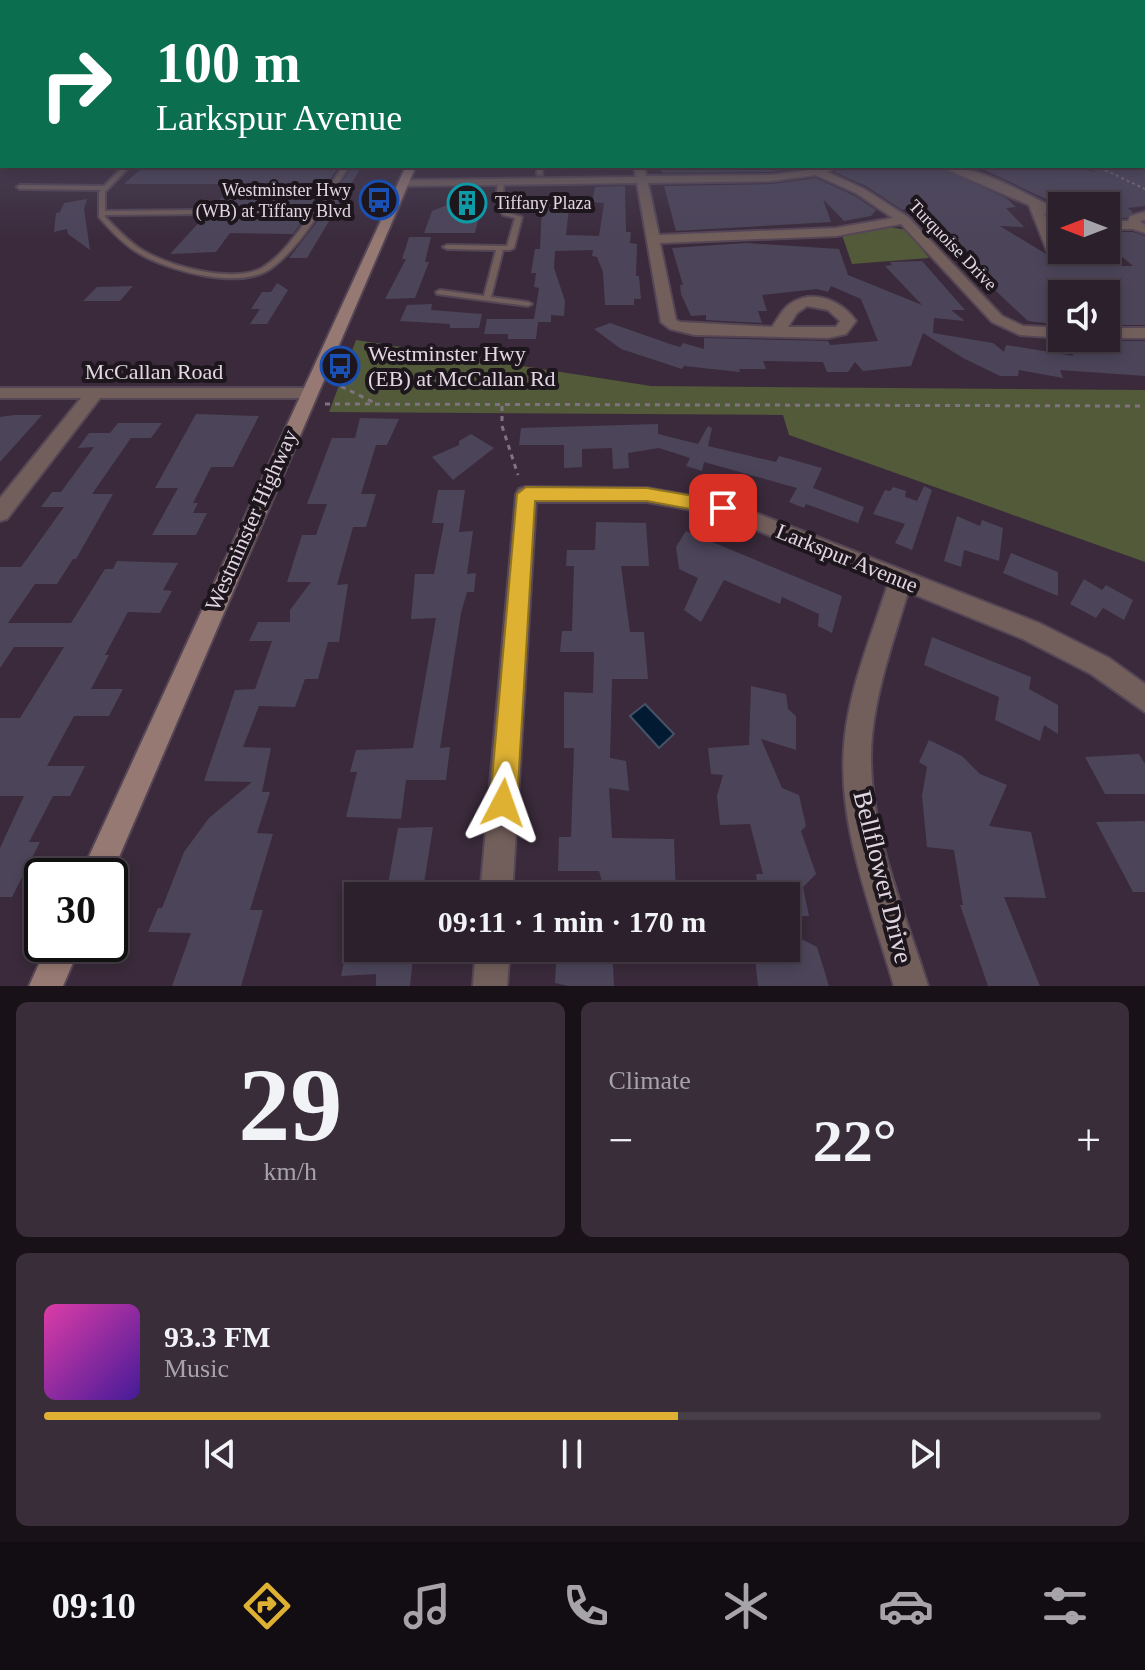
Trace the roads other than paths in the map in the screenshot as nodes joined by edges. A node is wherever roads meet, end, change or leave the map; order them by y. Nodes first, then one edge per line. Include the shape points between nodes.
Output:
1 (125, 168) edge
2 (345, 168) edge
3 (827, 168) edge
4 (949, 168) edge
5 (540, 170) edge
6 (817, 171) junction
7 (640, 172) edge
8 (407, 174) edge
9 (595, 178) junction
10 (501, 183) junction
11 (20, 187) dead end
12 (106, 188) junction
13 (1034, 202) junction
14 (1048, 210) edge
15 (316, 211) junction
16 (102, 213) junction
17 (1145, 216) edge
18 (904, 220) junction
19 (1120, 226) edge
20 (1140, 227) edge
21 (1048, 238) edge
22 (653, 239) junction
23 (447, 247) dead end
24 (500, 248) junction
25 (440, 292) dead end
26 (487, 298) junction
27 (528, 304) dead end
28 (778, 330) dead end
29 (1048, 332) edge
30 (1120, 333) edge
31 (1145, 333) edge
32 (0, 393) edge
33 (95, 393) junction
34 (313, 400) junction
35 (0, 513) edge
36 (900, 581) junction
37 (1145, 700) edge
38 (103, 858) edge
39 (497, 882) edge
40 (57, 962) edge
41 (492, 962) edge
42 (46, 986) edge
43 (490, 986) edge
44 (911, 986) edge

1 - 12 lane
2 - 15 lane
3 - 6 street
4 - 13 street
5 - 8 street
5 - 9 street
6 - 7 street via 772,178
6 - 18 street, Turquoise Drive
7 - 9 street
7 - 22 street
8 - 10 street
8 - 34 main road, Westminster Highway
9 - 10 street
10 - 24 lane via 499,200 505,214 519,217 510,248
11 - 12 lane
12 - 16 lane
13 - 14 street
13 - 21 street
15 - 16 lane
15 - 16 lane via 266,269 243,277 148,256 122,239
17 - 20 street via 1134,219
18 - 22 street via 836,232
18 - 29 street, Turquoise Drive via 997,319 1020,330
19 - 20 street
22 - 28 street via 667,316 675,326
23 - 24 lane
24 - 26 lane
25 - 26 lane
26 - 27 lane
30 - 31 street
32 - 33 street, McCallan Road
33 - 34 street, McCallan Road
33 - 35 street
34 - 38 main road, Westminster Highway
36 - 37 street, Larkspur Avenue via 1031,631 1100,666
36 - 39 street, Larkspur Avenue via 698,502 522,484
36 - 44 street, Bellflower Drive via 861,715 856,762 864,821
40 - 42 main road
41 - 43 street

